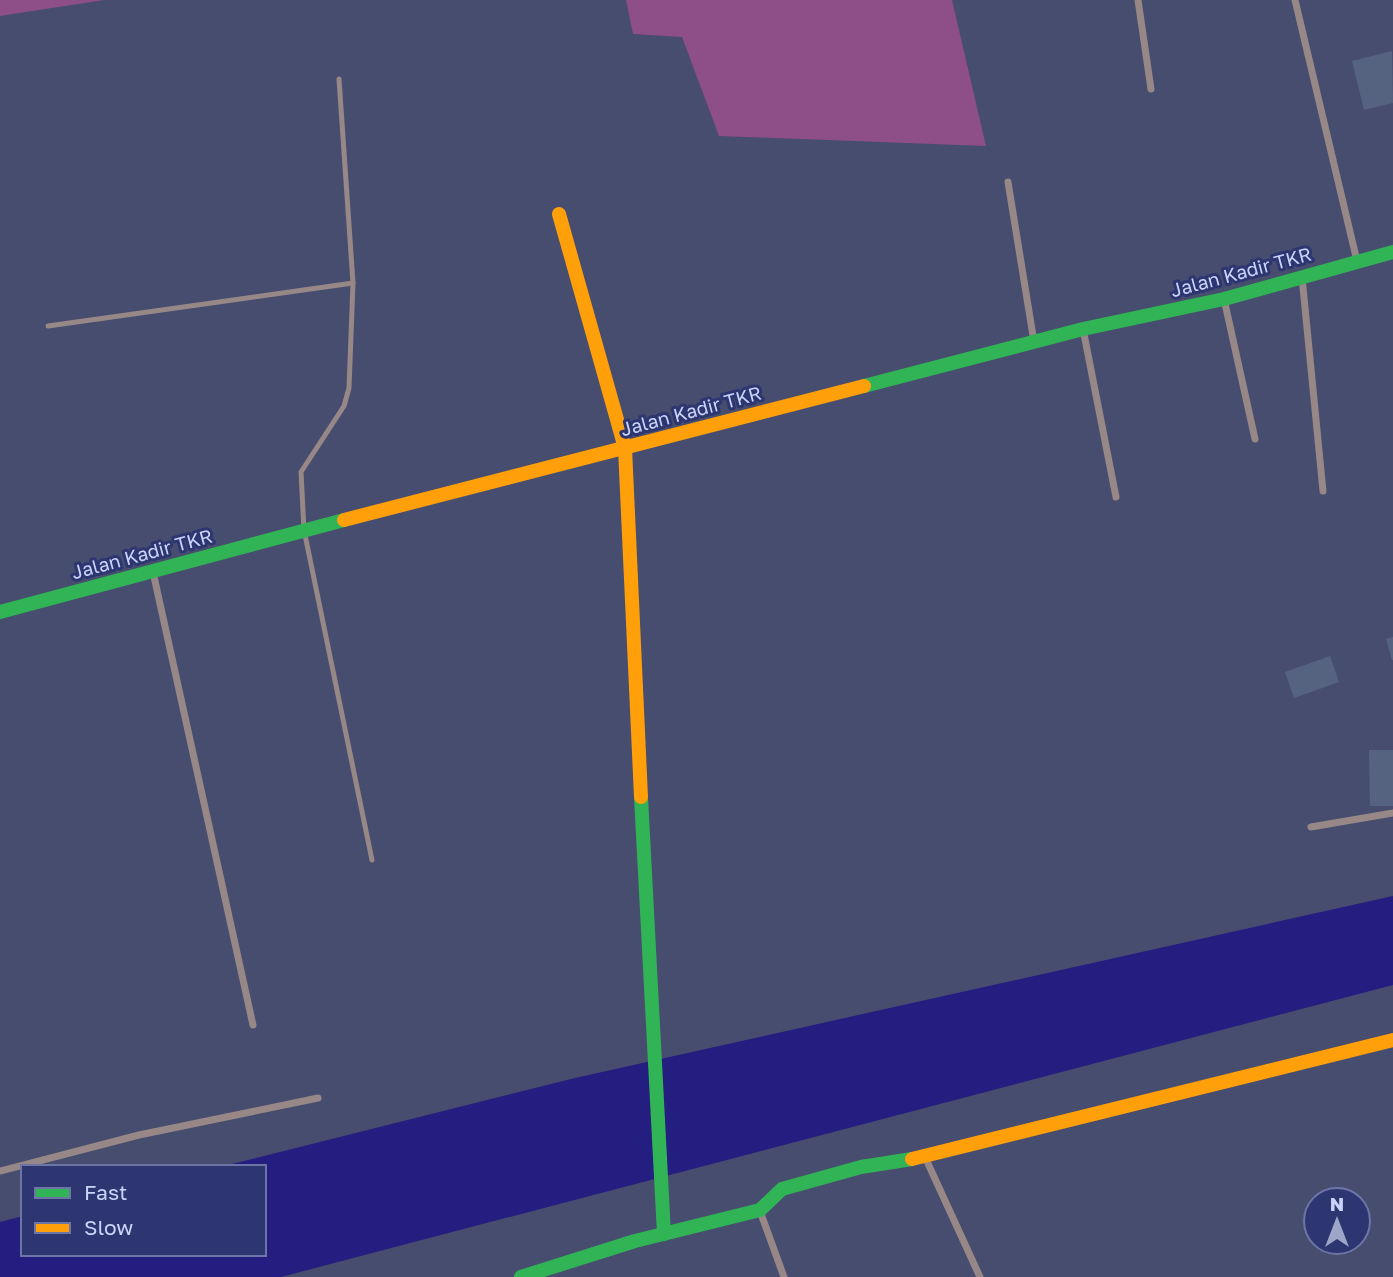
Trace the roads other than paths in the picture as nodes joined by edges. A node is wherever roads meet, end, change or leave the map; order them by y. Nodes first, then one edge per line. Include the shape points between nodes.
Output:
1 (1138, 0) edge
2 (1295, 0) edge
3 (340, 79) dead end
4 (1150, 89) dead end
5 (1008, 182) dead end
6 (559, 214) dead end
7 (1393, 252) edge
8 (1357, 261) junction
9 (1302, 277) junction
10 (353, 283) junction
11 (1224, 299) junction
12 (48, 326) dead end
13 (1083, 329) junction
14 (1034, 342) junction
15 (1255, 439) dead end
16 (625, 449) junction
17 (1323, 491) dead end
18 (1116, 497) dead end
19 (304, 530) junction
20 (153, 572) junction
21 (0, 612) edge
22 (1393, 813) edge
23 (1311, 827) dead end
24 (372, 860) dead end
25 (253, 1026) dead end
26 (1393, 1040) edge
27 (318, 1097) dead end
28 (925, 1157) junction
29 (23, 1165) edge
30 (21, 1166) edge
31 (0, 1171) edge
32 (760, 1210) junction
33 (664, 1234) junction
34 (521, 1277) edge
35 (784, 1277) edge
36 (980, 1277) edge

1 - 4 street
2 - 8 street
3 - 10 lane
5 - 14 street
6 - 16 street
7 - 8 street, Jalan Kadir TKR
8 - 9 street, Jalan Kadir TKR
9 - 11 street, Jalan Kadir TKR
9 - 17 street
10 - 12 lane
10 - 19 lane via 349,388 344,406 301,472
11 - 13 street, Jalan Kadir TKR
11 - 15 street
13 - 14 street, Jalan Kadir TKR
13 - 18 street
14 - 16 street, Jalan Kadir TKR
16 - 19 street, Jalan Kadir TKR
16 - 33 street
19 - 20 street, Jalan Kadir TKR
19 - 24 lane
20 - 21 street, Jalan Kadir TKR
20 - 25 street
22 - 23 street
26 - 28 street
27 - 29 street
28 - 32 street via 861,1167 782,1189
28 - 36 street
30 - 31 street
32 - 33 street
32 - 35 street
33 - 34 street

